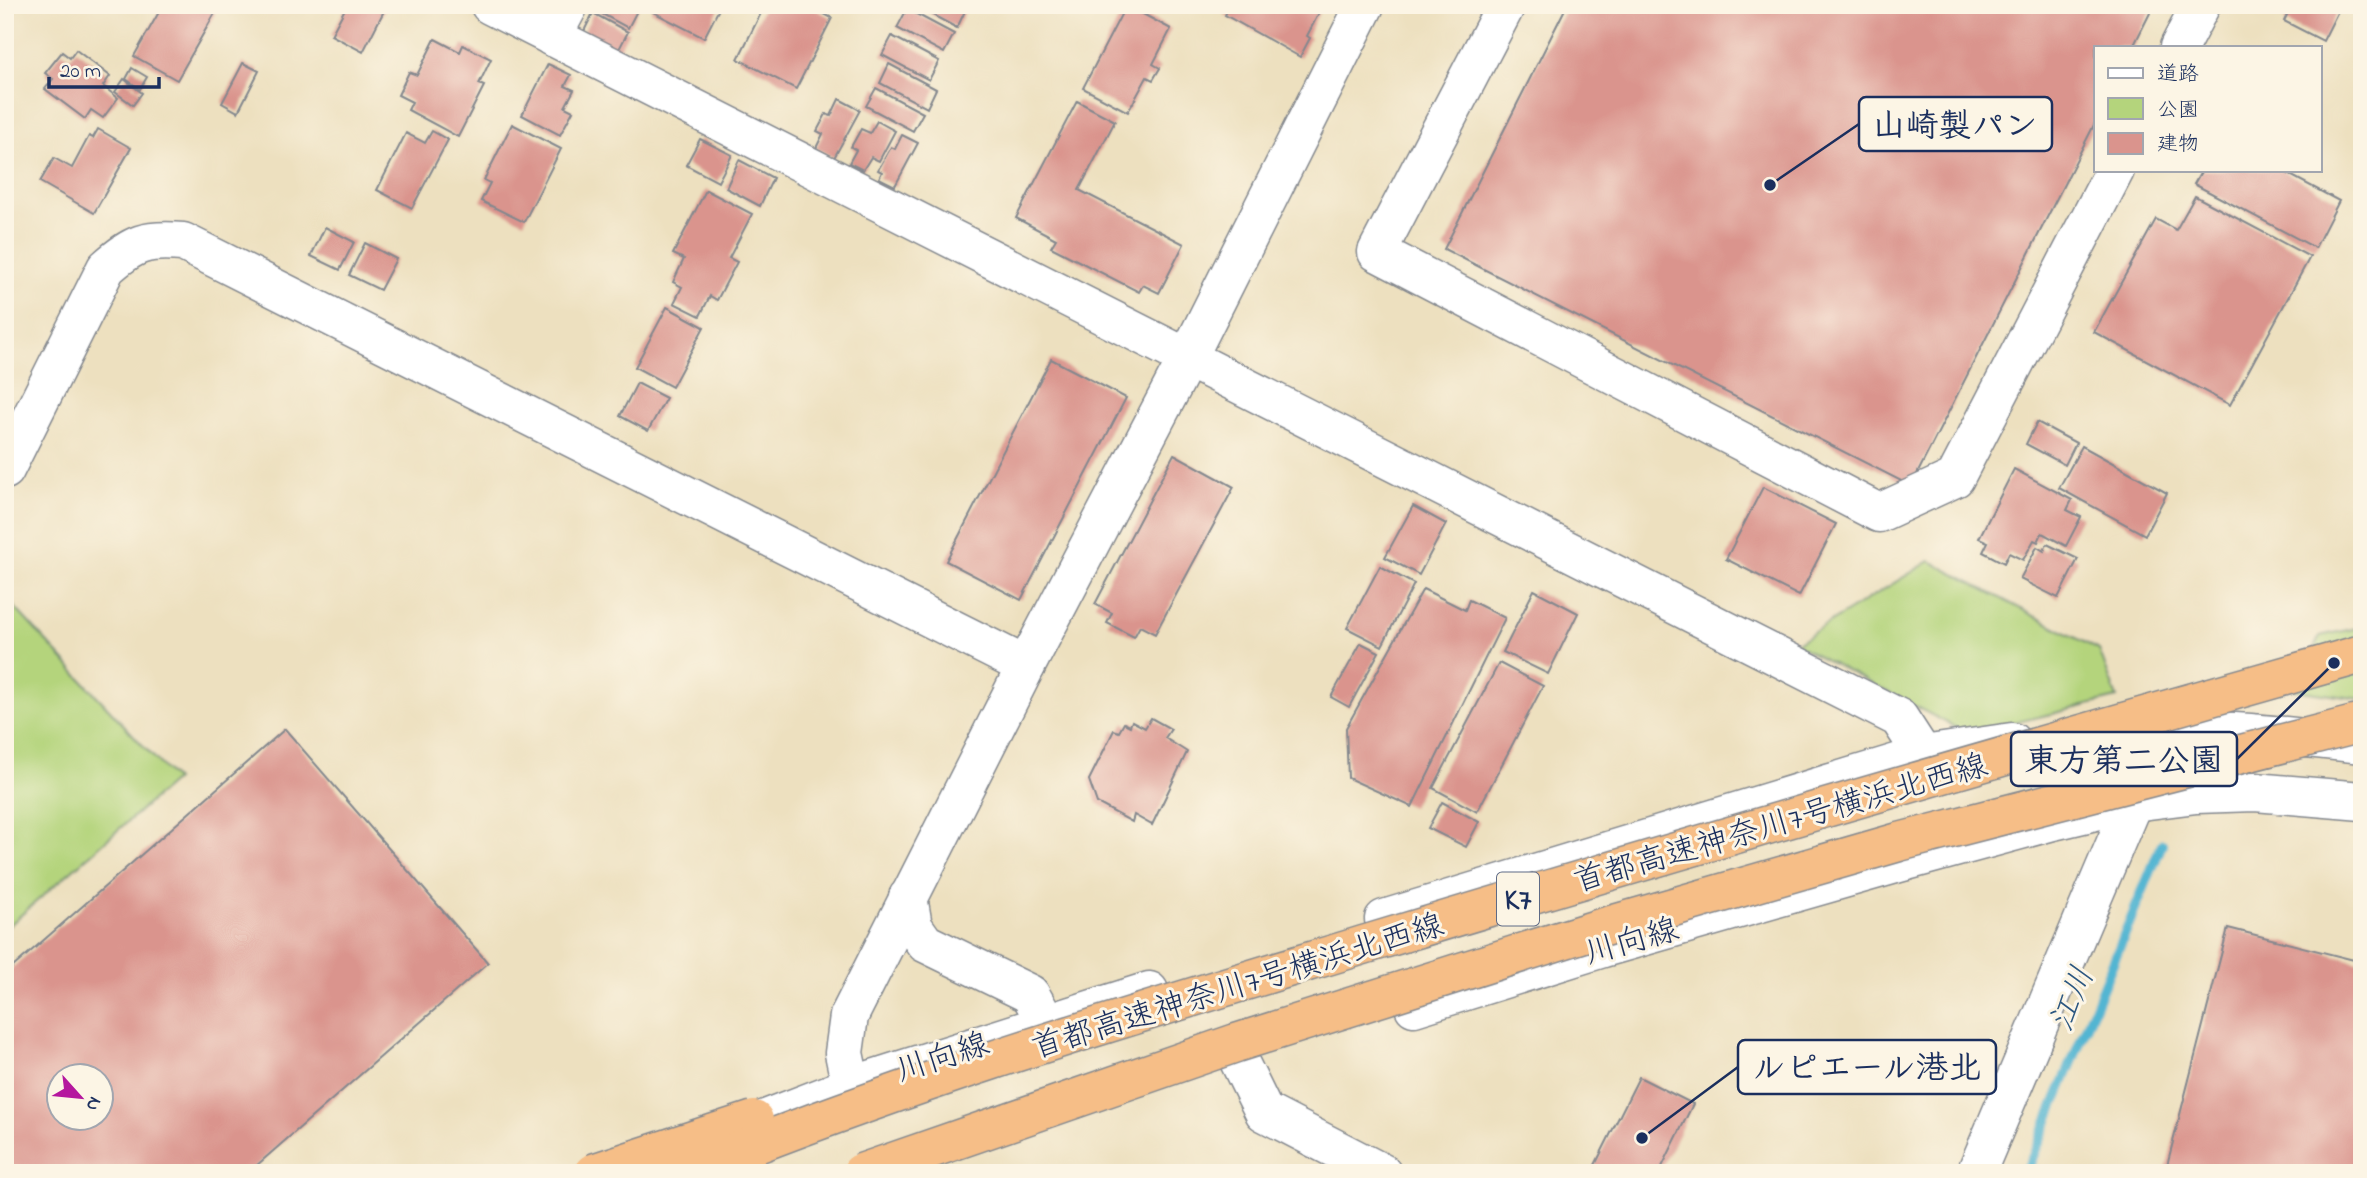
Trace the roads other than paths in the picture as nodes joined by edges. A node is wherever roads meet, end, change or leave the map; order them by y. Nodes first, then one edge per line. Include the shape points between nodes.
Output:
1 (490, 5) edge
2 (1365, 5) edge
3 (1506, 5) edge
4 (2201, 5) edge
5 (560, 21) edge
6 (2180, 46) edge
7 (2114, 172) edge
8 (1187, 359) junction
9 (8, 459) edge
10 (2362, 654) edge
11 (1026, 666) junction
12 (2362, 723) edge
13 (2362, 744) edge
14 (1923, 755) junction
15 (2362, 801) edge
16 (2133, 802) junction
17 (908, 897) junction
18 (1153, 1009) junction
19 (1046, 1022) junction
20 (1239, 1061) junction
21 (851, 1086) junction
22 (593, 1173) edge
23 (629, 1173) edge
24 (684, 1173) edge
25 (861, 1173) edge
26 (917, 1173) edge
27 (1382, 1173) edge
28 (1976, 1173) edge

1 - 5 street
2 - 8 street
3 - 7 street via 1377,252 1879,513 1955,478
4 - 6 street
5 - 8 street
8 - 11 street
8 - 14 street via 1899,718
9 - 11 street via 106,268 130,247 158,240 183,242
10 - 18 highway, 首都高速神奈川7号横浜北西線 / K7, bridge via 1867,795
11 - 17 street
12 - 25 highway, 首都高速神奈川7号横浜北西線 / K7, bridge via 1899,842 1597,929 1236,1043
13 - 14 street, 川向線 via 2166,729 2032,739
14 - 19 street, 川向線
15 - 16 street, 川向線 via 2255,792
16 - 20 street, 川向線 via 1603,948
16 - 28 street
17 - 19 street via 913,926 925,943 1030,994
17 - 21 street via 849,1016 844,1053
18 - 22 highway, bridge via 1030,1033
18 - 24 highway, 首都高速神奈川7号横浜北西線 / K7, bridge via 918,1086
19 - 21 street, 川向線
20 - 26 street, 川向線
20 - 27 street via 1264,1112
21 - 23 street, 川向線

